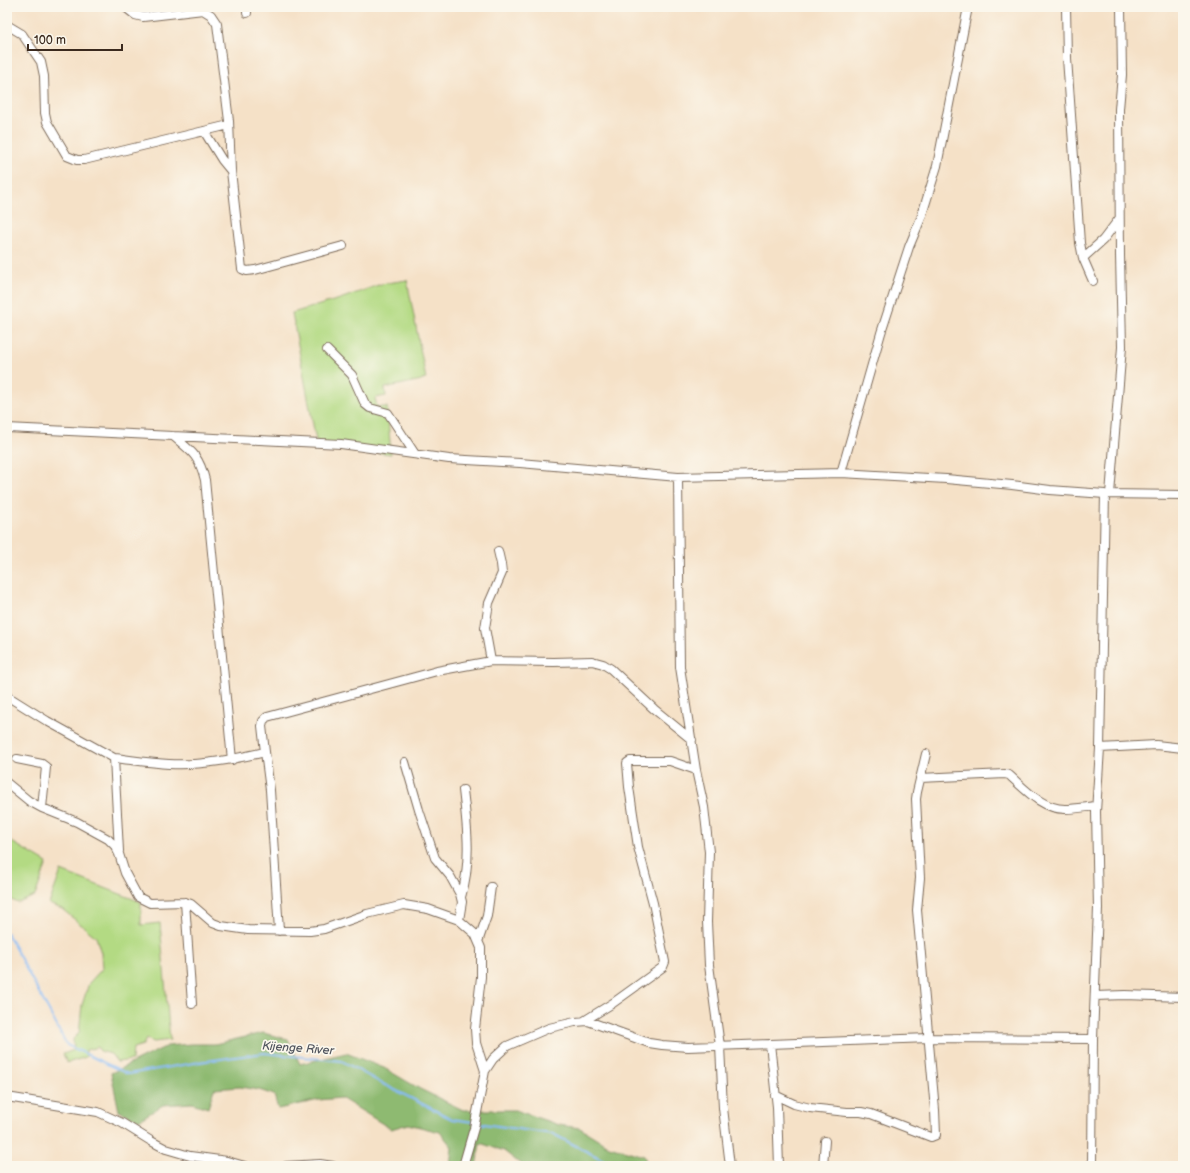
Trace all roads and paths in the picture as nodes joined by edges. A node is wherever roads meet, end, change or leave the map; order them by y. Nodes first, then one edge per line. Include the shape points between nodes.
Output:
1 (125, 7) edge
2 (968, 7) edge
3 (1066, 7) edge
4 (1121, 7) edge
5 (206, 9) edge
6 (7, 25) edge
7 (229, 126) junction
8 (204, 131) junction
9 (231, 171) junction
10 (1119, 219) junction
11 (343, 246) dead end
12 (1083, 258) junction
13 (1093, 281) dead end
14 (327, 350) dead end
15 (7, 428) edge
16 (173, 436) junction
17 (415, 454) junction
18 (841, 473) junction
19 (678, 477) junction
20 (1108, 494) junction
21 (1183, 496) edge
22 (498, 551) dead end
23 (491, 661) junction
24 (7, 696) edge
25 (692, 740) junction
26 (1100, 748) junction
27 (1183, 748) edge
28 (265, 752) junction
29 (926, 754) dead end
30 (114, 758) junction
31 (17, 759) dead end
32 (232, 760) junction
33 (405, 762) dead end
34 (696, 770) junction
35 (920, 778) junction
36 (7, 783) edge
37 (463, 790) dead end
38 (1096, 806) junction
39 (42, 808) junction
40 (119, 854) junction
41 (491, 887) dead end
42 (461, 897) junction
43 (185, 902) junction
44 (459, 920) junction
45 (279, 931) junction
46 (479, 939) junction
47 (1095, 996) junction
48 (1183, 997) edge
49 (192, 1004) dead end
50 (583, 1021) junction
51 (929, 1038) junction
52 (1093, 1040) junction
53 (770, 1044) junction
54 (720, 1046) junction
55 (485, 1071) junction
56 (775, 1095) junction
57 (7, 1097) edge
58 (825, 1141) dead end
59 (245, 1166) edge
60 (286, 1166) edge
61 (333, 1166) edge
62 (463, 1166) edge
63 (730, 1166) edge
64 (779, 1166) edge
65 (823, 1166) edge
66 (1092, 1166) edge

1 - 5 street via 135,15 143,17
2 - 18 street via 937,166 883,326
3 - 12 street via 1076,204
4 - 10 street
5 - 7 street via 215,19 218,29
6 - 8 street via 22,34 41,62 47,122 67,156 84,160
7 - 8 street
7 - 9 street
8 - 9 street
9 - 11 street via 240,263 244,271
10 - 12 street via 1103,240
10 - 20 street via 1122,347
12 - 13 street
14 - 17 street via 352,375 365,404 388,413
15 - 16 street
16 - 17 street via 341,444
16 - 32 street via 199,461 205,480
17 - 19 street via 449,459
18 - 19 street
18 - 20 street via 946,479
19 - 25 street via 680,667
20 - 21 street
20 - 26 street
22 - 23 street via 502,573 489,602 485,628
23 - 25 street via 592,661 603,664
23 - 28 street via 437,671 267,716 262,726
24 - 30 street
25 - 34 street
26 - 27 street via 1142,745
26 - 38 street
28 - 32 street
28 - 45 street via 270,790
29 - 35 street
30 - 32 street via 170,764
30 - 40 street
31 - 39 street via 46,767
33 - 42 street via 436,858
34 - 50 street via 670,761 628,762 638,847 665,962 616,1001
34 - 54 street via 704,807 709,852 707,939
35 - 38 street via 1005,774 1048,806 1065,809
35 - 51 street via 916,799 920,878 917,916
36 - 39 street
37 - 42 street via 468,852
38 - 47 street via 1098,908
39 - 40 street via 77,822 108,839
40 - 43 street via 125,873 138,897 150,903
41 - 46 street via 487,916
42 - 44 street
43 - 45 street via 191,904 212,923 221,926
43 - 49 street
44 - 45 street via 428,909 404,905 367,914 324,929
44 - 46 street
46 - 55 street via 482,960 475,1029 476,1043
47 - 48 street
47 - 52 street
50 - 54 street via 590,1021 655,1044
50 - 55 street via 549,1028 512,1043 493,1059
51 - 52 street
51 - 53 street
51 - 56 street via 937,1133 934,1137 871,1114 810,1108
52 - 66 street
53 - 54 street
53 - 56 street
54 - 63 street via 723,1108
55 - 62 street via 475,1124
56 - 64 street
57 - 59 street via 98,1112 166,1149
58 - 65 street
60 - 61 street

